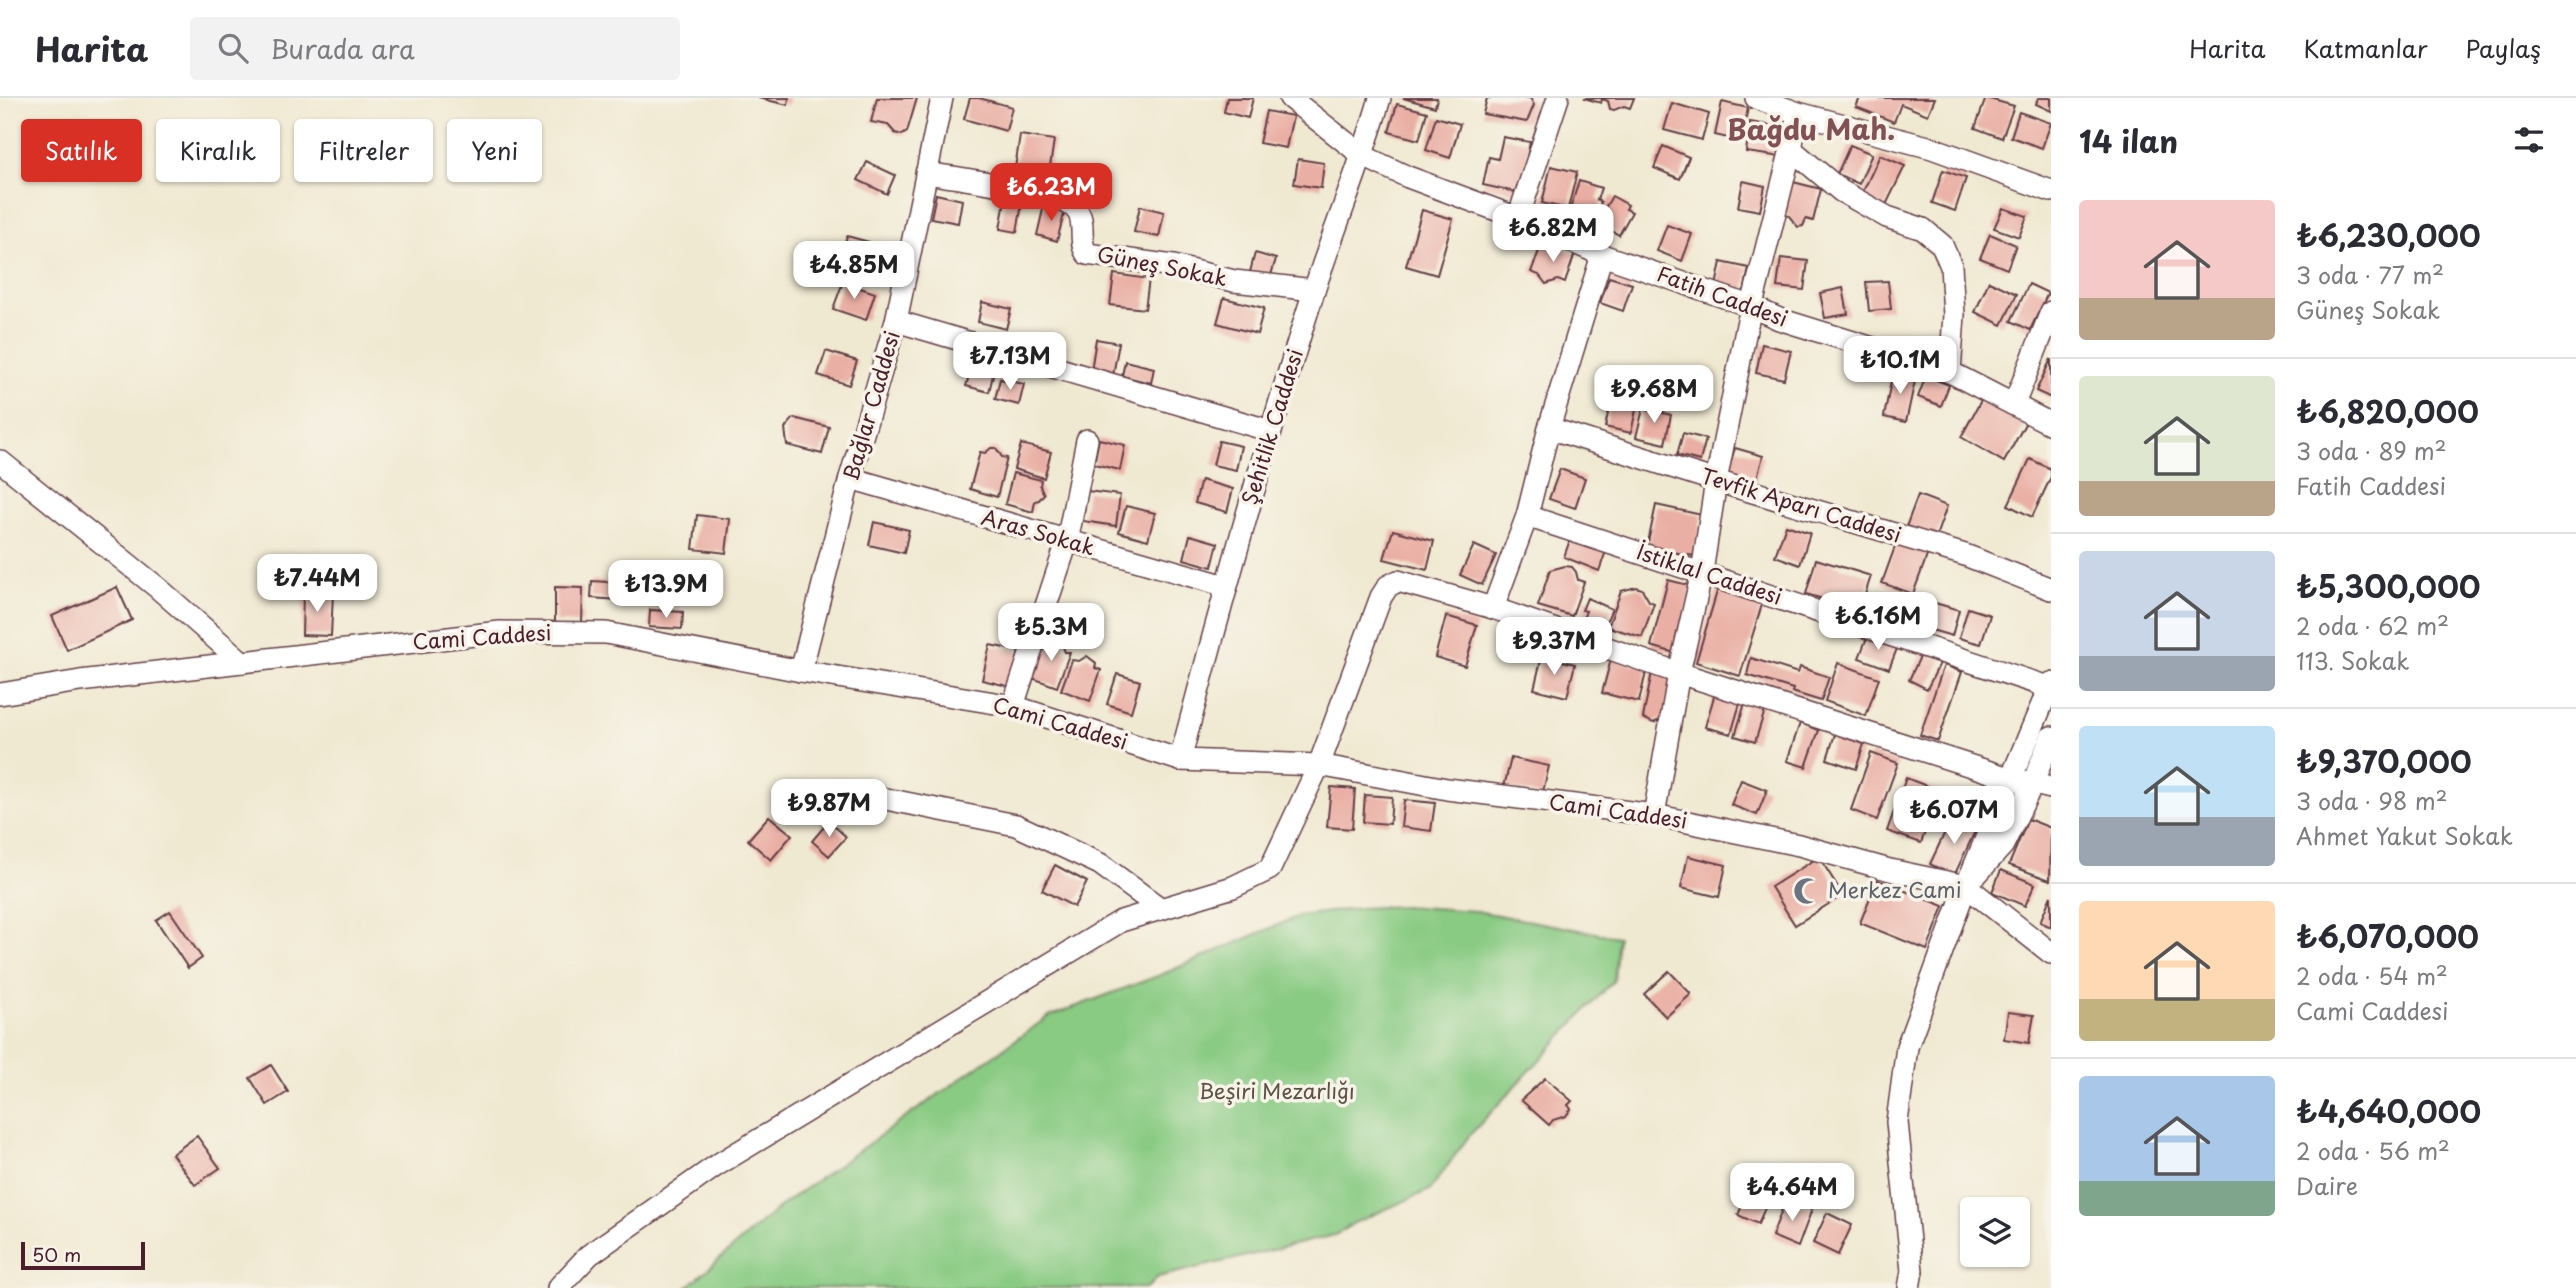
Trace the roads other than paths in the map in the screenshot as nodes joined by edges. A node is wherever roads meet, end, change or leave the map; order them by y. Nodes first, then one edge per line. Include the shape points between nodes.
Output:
1 (942, 98) edge
2 (1290, 98) edge
3 (1380, 98) edge
4 (1558, 98) edge
5 (1756, 98) edge
6 (1798, 113) junction
7 (1791, 149) junction
8 (1363, 156) junction
9 (926, 173) junction
10 (2051, 191) edge
11 (1518, 218) junction
12 (1602, 255) junction
13 (1314, 290) junction
14 (1753, 307) junction
15 (2051, 312) edge
16 (897, 321) junction
17 (1950, 372) junction
18 (2014, 404) junction
19 (2051, 424) edge
20 (1549, 428) junction
21 (1271, 431) junction
22 (1087, 440) dead end
23 (0, 461) edge
24 (850, 478) junction
25 (1716, 481) junction
26 (1527, 516) junction
27 (1067, 542) junction
28 (1702, 572) junction
29 (1226, 586) junction
30 (2051, 589) edge
31 (1493, 608) junction
32 (242, 662) junction
33 (801, 671) junction
34 (1679, 673) junction
35 (2050, 686) edge
36 (0, 694) edge
37 (1013, 706) junction
38 (2051, 737) edge
39 (1180, 760) junction
40 (1319, 765) junction
41 (2012, 779) junction
42 (2042, 786) edge
43 (810, 807) dead end
44 (1654, 815) junction
45 (1966, 886) junction
46 (1161, 909) junction
47 (2051, 953) edge
48 (558, 1288) edge
49 (1909, 1288) edge

1 - 9 street, Bağlar Caddesi
2 - 8 street, Fatih Caddesi
3 - 8 street, Şehitlik Caddesi
4 - 11 street
5 - 6 street
6 - 7 street
6 - 10 street via 1932,148
7 - 14 street
7 - 17 street via 1841,191 1923,229 1942,245 1952,278
8 - 11 street, Fatih Caddesi
8 - 13 street, Şehitlik Caddesi
9 - 13 street, Güneş Sokak via 1069,202 1079,214 1087,254 1234,281
9 - 16 street, Bağlar Caddesi
11 - 12 street, Fatih Caddesi
12 - 14 street, Fatih Caddesi
12 - 20 street
13 - 21 street, Şehitlik Caddesi
14 - 17 street, Fatih Caddesi
14 - 25 street
15 - 18 street
16 - 21 street
16 - 24 street, Bağlar Caddesi
17 - 18 street, Fatih Caddesi
18 - 19 street, Fatih Caddesi
20 - 25 street, Tevfik Aparı Caddesi
20 - 26 street
21 - 29 street, Şehitlik Caddesi
22 - 27 street
23 - 32 street
24 - 27 street, Aras Sokak
24 - 33 street, Bağlar Caddesi
25 - 28 street
25 - 30 street, Tevfik Aparı Caddesi via 1965,555
26 - 28 street, İstiklal Caddesi
26 - 31 street
27 - 29 street, Aras Sokak
27 - 37 street
28 - 34 street
28 - 35 street, İstiklal Caddesi
29 - 39 street, Şehitlik Caddesi
31 - 34 street
31 - 40 street via 1398,581 1388,586
32 - 33 street, Cami Caddesi via 500,632 606,633
32 - 36 street, Cami Caddesi
33 - 37 street, Cami Caddesi
34 - 41 street
34 - 44 street
35 - 41 street
37 - 39 street, Cami Caddesi
38 - 42 street
39 - 40 street, Cami Caddesi
40 - 44 street, Cami Caddesi via 1447,789
40 - 46 street via 1270,869 1233,887
41 - 42 street
41 - 45 street
42 - 45 street via 2003,845
43 - 46 street via 866,795 1016,825 1100,864
44 - 45 street, Cami Caddesi
45 - 47 street, Cami Caddesi
45 - 49 street via 1908,1047 1896,1122 1911,1258
46 - 48 street via 1121,921 718,1165 589,1255

